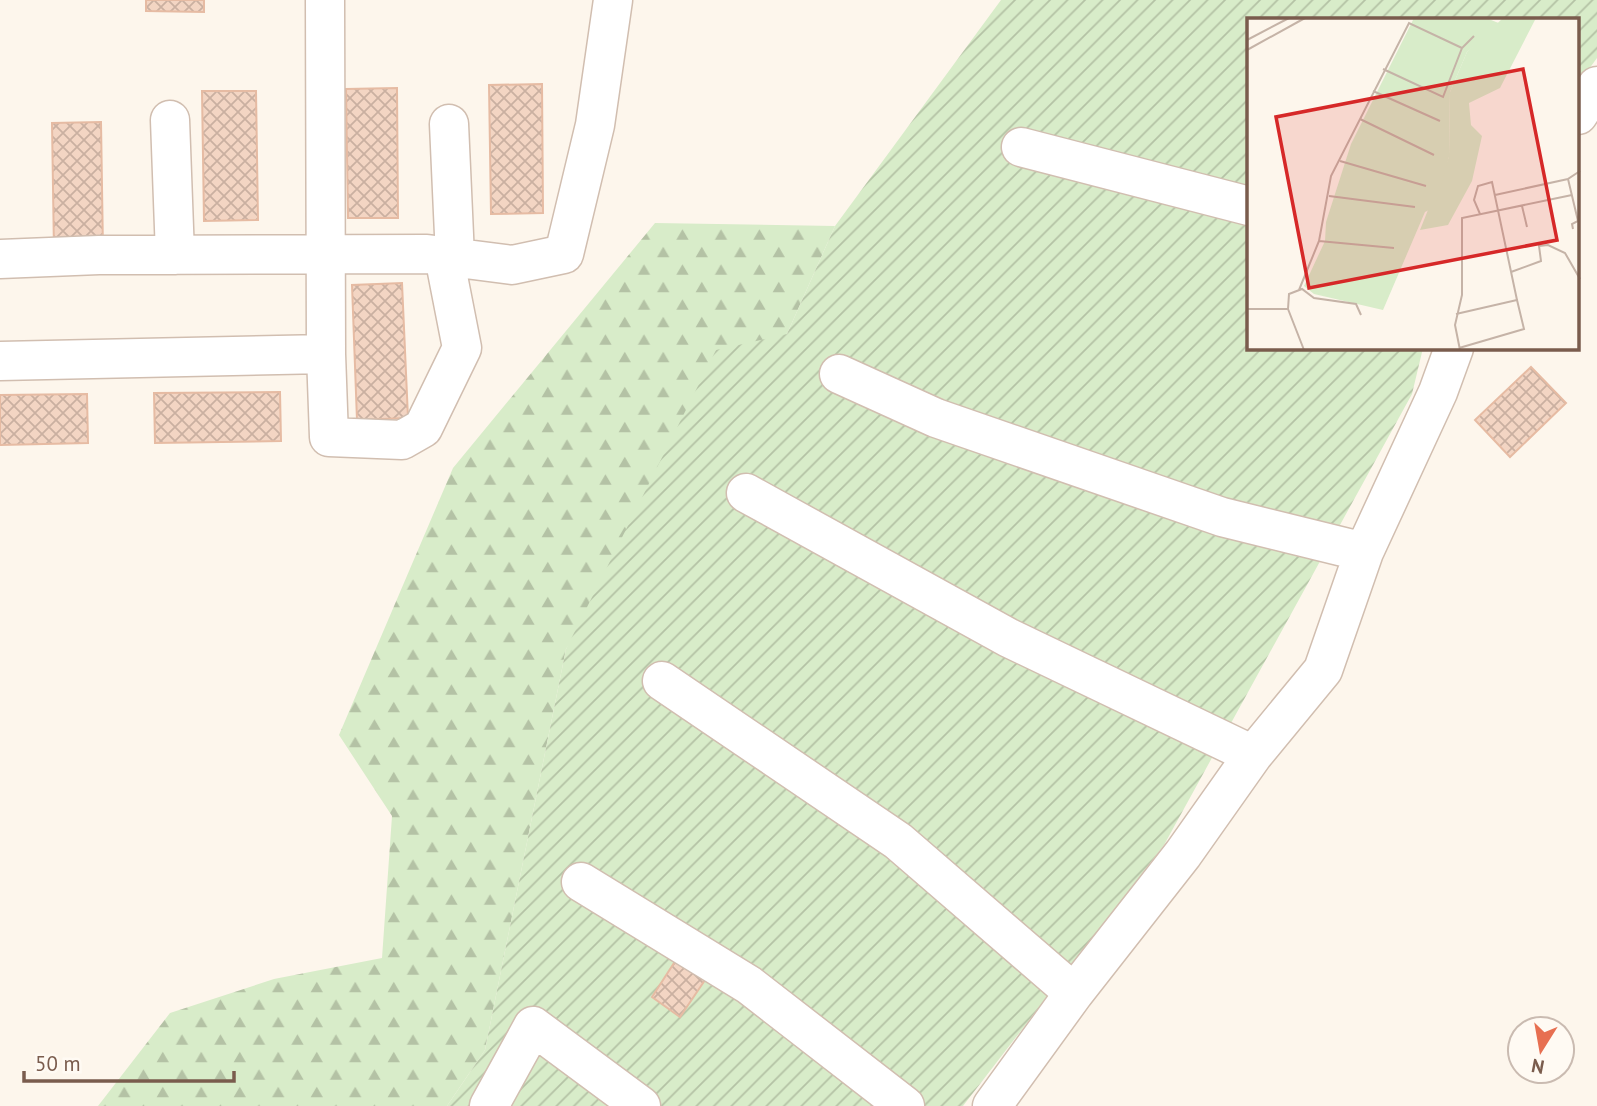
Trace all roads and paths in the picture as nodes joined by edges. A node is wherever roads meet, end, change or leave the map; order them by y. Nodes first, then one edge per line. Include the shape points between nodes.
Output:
1 (325, 0) edge
2 (613, 0) edge
3 (1597, 86) edge
4 (1580, 112) edge
5 (170, 120) dead end
6 (449, 124) dead end
7 (1021, 147) dead end
8 (1247, 205) edge
9 (325, 254) junction
10 (175, 255) junction
11 (449, 257) junction
12 (0, 259) edge
13 (1453, 350) edge
14 (326, 354) junction
15 (0, 361) edge
16 (839, 374) dead end
17 (746, 492) dead end
18 (1364, 552) junction
19 (662, 681) dead end
20 (1253, 755) junction
21 (580, 882) dead end
22 (1074, 993) junction
23 (489, 1106) edge
24 (641, 1106) edge
25 (905, 1106) edge
26 (992, 1106) edge

1 - 9 street
2 - 11 street via 595,125 564,254 512,265
3 - 4 street
5 - 10 street
6 - 11 street
7 - 8 street
9 - 10 street
9 - 11 street
9 - 14 street
10 - 12 street
11 - 14 street via 463,348 423,428 402,440 329,437
13 - 18 street
14 - 15 street
16 - 18 street via 936,418 1222,517
17 - 20 street via 1009,638
18 - 20 street via 1323,670
19 - 22 street via 898,841
20 - 22 street
21 - 25 street via 749,985
22 - 26 street
23 - 24 street via 533,1026

